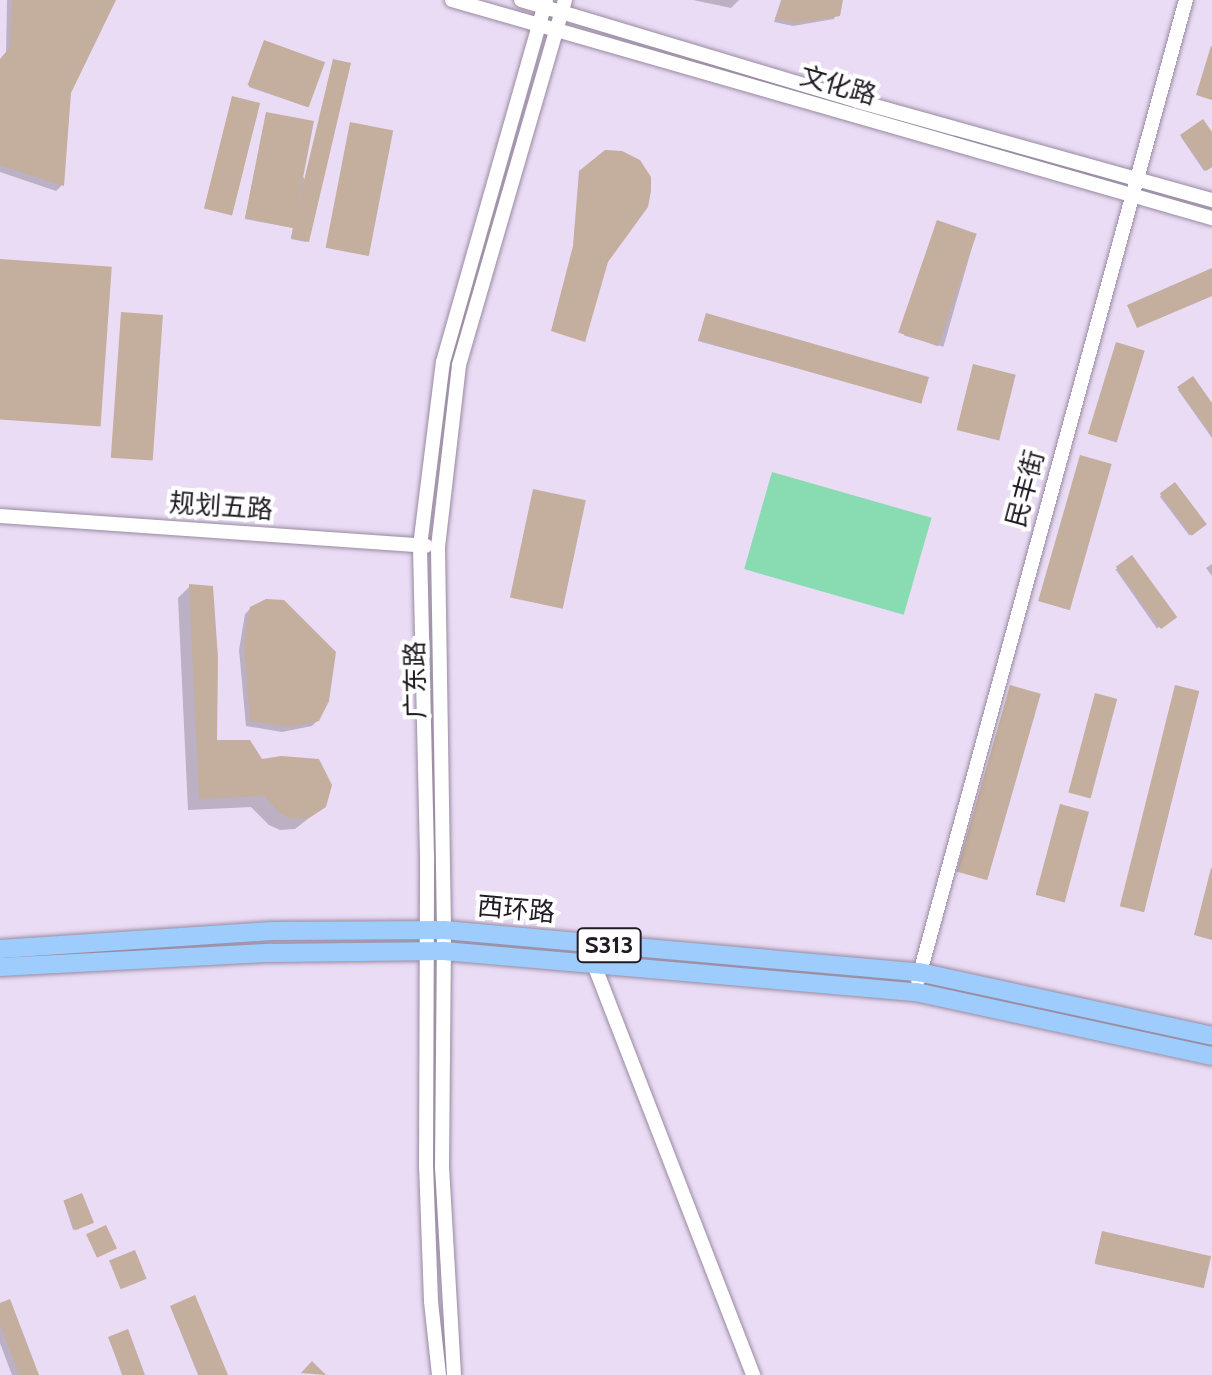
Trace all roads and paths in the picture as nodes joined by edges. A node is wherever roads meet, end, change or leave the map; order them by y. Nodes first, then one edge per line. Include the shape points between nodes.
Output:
1 (452, 0) edge
2 (521, 0) edge
3 (1186, 0) edge
4 (545, 3) edge
5 (563, 6) edge
6 (539, 25) junction
7 (556, 29) junction
8 (1137, 179) junction
9 (1132, 196) junction
10 (1212, 200) edge
11 (1212, 218) edge
12 (0, 516) edge
13 (420, 546) junction
14 (438, 547) junction
15 (436, 930) junction
16 (0, 949) edge
17 (436, 952) junction
18 (593, 962) junction
19 (0, 967) edge
20 (919, 972) junction
21 (916, 992) junction
22 (1212, 1036) edge
23 (1212, 1056) edge
24 (439, 1375) edge
25 (454, 1375) edge
26 (753, 1375) edge

1 - 6 street, 文化路
2 - 4 street, 文化路
3 - 8 street, 民丰街
4 - 5 street, 文化路
4 - 6 street, 广东路
5 - 7 street, 广东路
5 - 8 street, 文化路 via 857,101
6 - 7 street, 文化路
6 - 13 street, 广东路 via 443,362
7 - 9 street, 文化路
7 - 14 street, 广东路 via 459,365
8 - 9 street, 民丰街
8 - 10 street, 文化路
9 - 11 street, 文化路
9 - 20 street, 民丰街
12 - 13 street, 规划五路
13 - 14 street, 规划五路
13 - 15 street, 广东路
14 - 15 street, 广东路
15 - 16 main road, 西环路 / S313 via 271,931
15 - 17 street, 广东路
15 - 20 main road, 西环路 / S313
17 - 18 main road, 西环路 / S313
17 - 19 main road, 西环路 / S313 via 255,953
17 - 24 street, 广东路 via 426,1167
17 - 25 street, 广东路
18 - 21 main road, 西环路 / S313
18 - 26 street
20 - 21 street, 民丰街
20 - 22 main road, 西环路 / S313
21 - 23 main road, 西环路 / S313

